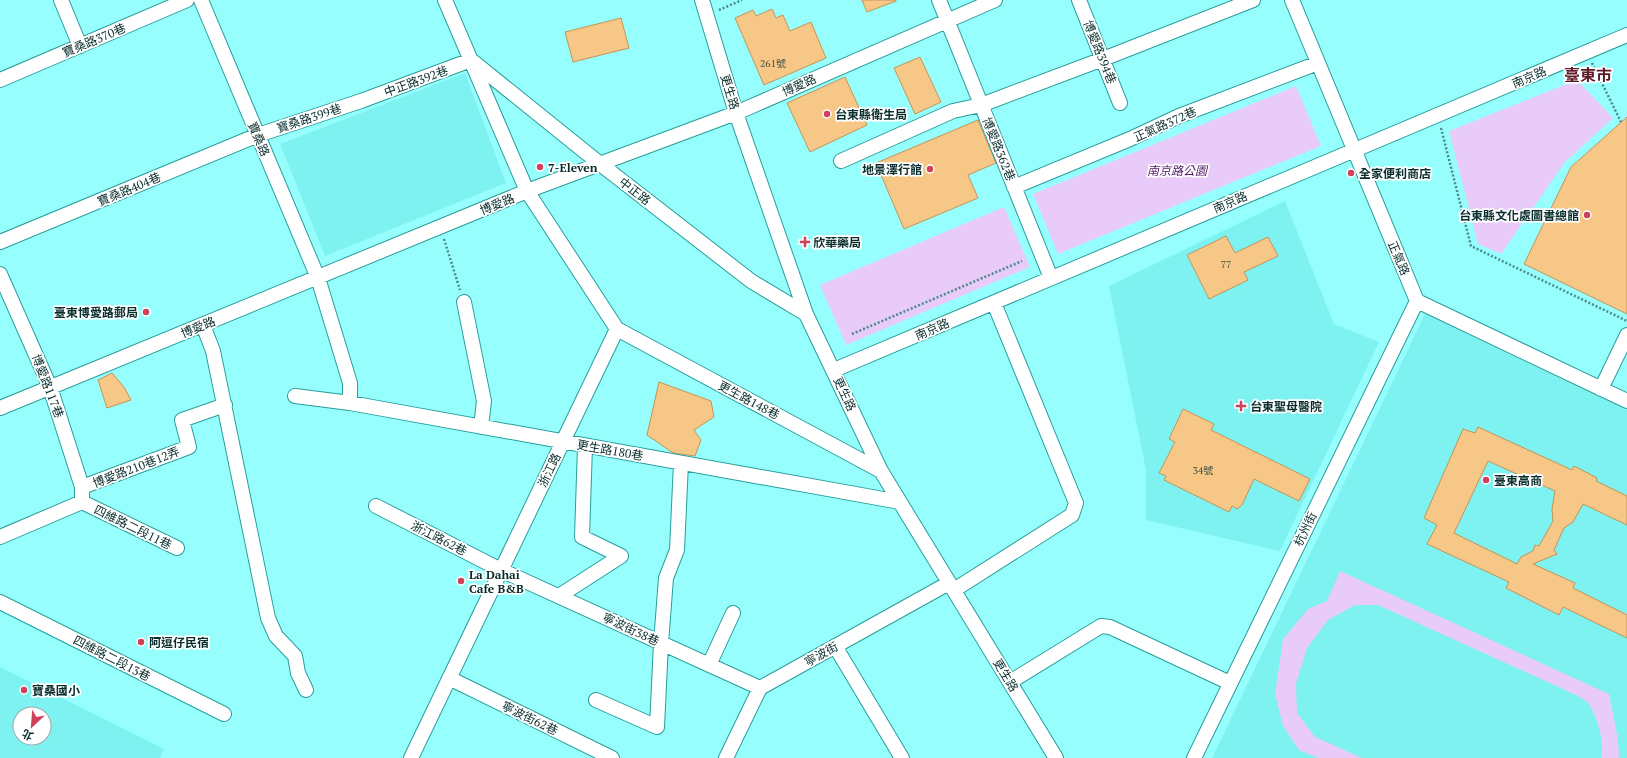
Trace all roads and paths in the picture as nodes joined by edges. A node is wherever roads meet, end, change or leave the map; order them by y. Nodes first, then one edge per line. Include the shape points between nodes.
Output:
1 (60, 0) edge
2 (187, 0) edge
3 (201, 0) edge
4 (445, 0) edge
5 (702, 0) edge
6 (742, 0) edge
7 (939, 0) edge
8 (994, 0) edge
9 (1079, 0) edge
10 (1253, 0) edge
11 (1292, 0) edge
12 (706, 15) junction
13 (947, 20) junction
14 (1627, 36) edge
15 (80, 46) junction
16 (1589, 58) dead end
17 (1103, 59) junction
18 (471, 60) junction
19 (1318, 63) junction
20 (0, 80) edge
21 (361, 101) joint
22 (1120, 103) dead end
23 (981, 105) junction
24 (736, 113) junction
25 (1439, 122) dead end
26 (1621, 122) dead end
27 (258, 135) junction
28 (1353, 150) junction
29 (841, 161) dead end
30 (599, 163) junction
31 (1014, 187) junction
32 (527, 192) junction
33 (440, 228) junction
34 (0, 242) edge
35 (1022, 261) dead end
36 (0, 274) edge
37 (318, 278) junction
38 (1051, 278) junction
39 (1416, 301) junction
40 (464, 302) joint
41 (994, 303) junction
42 (806, 314) junction
43 (1627, 321) edge
44 (202, 325) junction
45 (617, 329) junction
46 (852, 334) dead end
47 (1627, 335) edge
48 (834, 370) junction
49 (50, 387) junction
50 (1601, 388) junction
51 (295, 396) dead end
52 (1627, 401) edge
53 (350, 403) junction
54 (224, 405) junction
55 (0, 408) edge
56 (481, 427) junction
57 (563, 442) junction
58 (585, 446) junction
59 (681, 463) junction
60 (881, 471) junction
61 (82, 487) junction
62 (82, 502) junction
63 (900, 502) junction
64 (376, 506) dead end
65 (0, 536) edge
66 (177, 548) dead end
67 (501, 570) junction
68 (952, 586) junction
69 (559, 596) junction
70 (0, 602) edge
71 (733, 613) dead end
72 (661, 643) junction
73 (835, 646) junction
74 (709, 665) junction
75 (449, 678) junction
76 (1010, 682) junction
77 (1230, 683) junction
78 (760, 688) junction
79 (306, 690) dead end
80 (596, 700) dead end
81 (224, 714) dead end
82 (411, 758) edge
83 (612, 758) edge
84 (726, 758) edge
85 (902, 758) edge
86 (1056, 758) edge
87 (1194, 758) edge

1 - 15 street
2 - 15 street, 寶桑路370巷
3 - 27 street, 寶桑路
4 - 18 street, 中正路
5 - 12 street, 更生路
6 - 12 path
7 - 13 street, 博愛路362巷
8 - 13 street, 博愛路
9 - 17 street, 博愛路394巷
10 - 17 street
11 - 19 street, 正氣路
12 - 24 street, 更生路
13 - 23 street, 博愛路362巷
13 - 24 street, 博愛路
14 - 28 street, 南京路
15 - 20 street, 寶桑路370巷
16 - 26 path
17 - 22 street, 博愛路394巷
17 - 23 street
18 - 21 street, 中正路392巷
18 - 30 street, 中正路
18 - 32 street, 中正路
19 - 28 street, 正氣路
19 - 31 street, 正氣路372巷 via 1179,116
21 - 27 street, 寶桑路399巷
23 - 29 street via 953,111
23 - 31 street, 博愛路362巷
24 - 30 street, 博愛路
24 - 42 street, 更生路
25 - 43 path via 1471,246
27 - 34 street, 寶桑路404巷
27 - 37 street, 寶桑路
28 - 38 street, 南京路
28 - 39 street, 正氣路
30 - 32 street, 博愛路
30 - 42 street, 中正路 via 751,281
31 - 38 street, 博愛路362巷
32 - 33 street, 博愛路
32 - 45 street
33 - 37 street, 博愛路
33 - 40 path
35 - 46 path
36 - 49 street, 博愛路117巷
37 - 44 street, 博愛路
37 - 53 street, 寶桑路 via 350,383
38 - 41 street, 南京路
39 - 50 street
39 - 77 street, 杭州街
40 - 56 street via 484,401
41 - 48 street, 南京路
41 - 68 street, 寧波街 via 1076,503 1072,515
42 - 48 street, 更生路
44 - 49 street, 博愛路
44 - 54 street via 214,351
45 - 57 street, 浙江路
45 - 60 street, 更生路148巷
47 - 50 street
48 - 60 street, 更生路
49 - 55 street, 博愛路
49 - 61 street, 博愛路117巷
50 - 52 street
51 - 53 street, 更生路180巷
53 - 56 street, 更生路180巷
54 - 61 street, 博愛路210巷12弄 via 182,420 189,447
54 - 79 street via 268,618 276,636 294,656
56 - 57 street, 更生路180巷
57 - 58 street, 更生路180巷
57 - 67 street, 浙江路
58 - 59 street, 更生路180巷
58 - 69 street via 582,537 621,556
59 - 63 street, 更生路180巷
59 - 72 street via 677,550 666,578
60 - 63 street, 更生路
61 - 62 street, 博愛路117巷
62 - 65 street, 四維路二段11巷
62 - 66 street, 四維路二段11巷
63 - 68 street, 更生路
64 - 67 street, 浙江路62巷
67 - 69 street, 寧波街38巷
67 - 75 street, 浙江路
68 - 73 street, 寧波街
68 - 76 street, 更生路
69 - 72 street, 寧波街38巷
70 - 81 street, 四維路二段13巷
71 - 74 street
72 - 74 street, 寧波街38巷
72 - 80 street via 657,727
73 - 78 street, 寧波街
73 - 85 street
74 - 78 street, 寧波街38巷
75 - 82 street, 浙江路
75 - 83 street, 寧波街62巷
76 - 77 street via 1102,626 1110,627
76 - 86 street, 更生路
77 - 87 street, 杭州街
78 - 84 street

